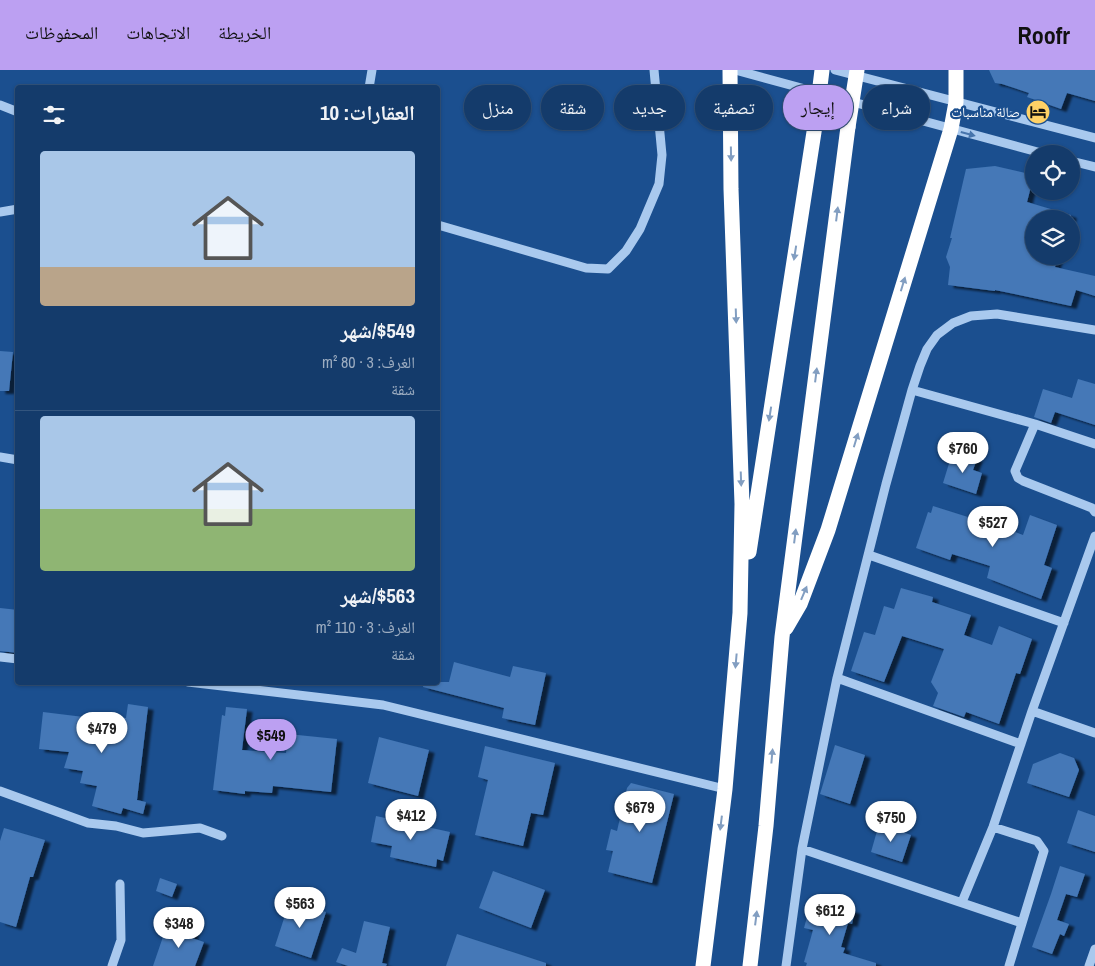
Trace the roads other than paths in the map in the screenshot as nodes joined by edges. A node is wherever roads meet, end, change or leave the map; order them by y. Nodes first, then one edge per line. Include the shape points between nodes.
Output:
1 (372, 70) edge
2 (654, 70) edge
3 (730, 70) edge
4 (735, 70) edge
5 (822, 70) edge
6 (835, 70) edge
7 (857, 70) edge
8 (956, 70) edge
9 (370, 85) edge
10 (956, 102) junction
11 (0, 105) edge
12 (15, 111) edge
13 (951, 129) junction
14 (1095, 138) edge
15 (1025, 149) edge
16 (1080, 163) edge
17 (1095, 167) edge
18 (15, 210) edge
19 (0, 212) edge
20 (440, 226) edge
21 (1095, 330) edge
22 (912, 390) junction
23 (1035, 424) junction
24 (1095, 444) edge
25 (0, 457) edge
26 (15, 460) edge
27 (1095, 512) edge
28 (1095, 536) edge
29 (869, 555) junction
30 (740, 613) junction
31 (1064, 623) junction
32 (782, 637) junction
33 (0, 657) edge
34 (15, 660) edge
35 (837, 678) junction
36 (213, 685) edge
37 (1032, 711) junction
38 (1095, 733) edge
39 (1021, 744) junction
40 (725, 789) junction
41 (0, 791) edge
42 (993, 827) junction
43 (222, 836) dead end
44 (802, 849) junction
45 (120, 884) dead end
46 (962, 902) junction
47 (1022, 923) junction
48 (1095, 949) edge
49 (112, 966) edge
50 (703, 966) edge
51 (750, 966) edge
52 (786, 966) edge
53 (1009, 966) edge
54 (1089, 966) edge

1 - 9 street
2 - 20 street via 662,155 659,184 640,228 626,251 608,269 586,268
3 -> 30 highway via 742,504
4 - 13 street
5 -> 30 highway, bridge
6 - 10 street
32 -> 7 highway, bridge
8 - 10 highway
10 - 13 highway
10 - 14 street
11 - 12 street
13 -> 15 street
32 -> 13 highway via 800,604 828,530
16 - 17 street
18 - 19 street
21 - 22 street via 997,314 971,316 953,323 937,335 927,349
22 - 23 street
22 - 29 street
23 - 24 street
23 - 27 street via 1015,471 1018,478
25 - 26 street
28 - 31 street
29 - 31 street
29 - 35 street
30 -> 40 highway
31 - 37 street
51 -> 32 highway
33 - 34 street
35 - 39 street
35 - 44 street
36 - 40 street via 383,705
37 - 38 street
37 - 39 street
39 - 42 street
40 -> 50 highway
41 - 43 street via 88,823 143,833 200,828
42 - 46 street
42 - 47 street via 1037,841 1044,851
44 - 46 street
44 - 52 street
45 - 49 street via 121,940
46 - 47 street
47 - 53 street
48 - 54 street

